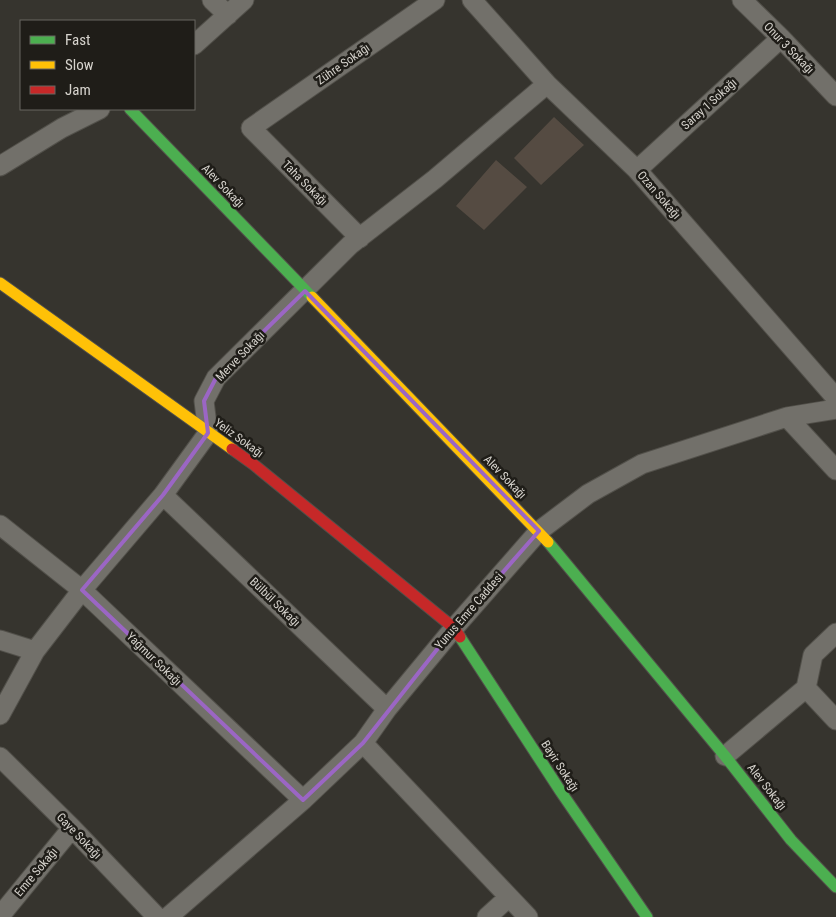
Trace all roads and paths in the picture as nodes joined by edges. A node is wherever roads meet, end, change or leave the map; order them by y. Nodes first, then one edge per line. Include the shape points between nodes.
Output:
1 (212, 0) edge
2 (244, 0) edge
3 (435, 0) edge
4 (472, 0) edge
5 (742, 0) edge
6 (228, 14) junction
7 (781, 38) junction
8 (195, 44) edge
9 (548, 84) junction
10 (836, 96) edge
11 (98, 110) edge
12 (131, 110) edge
13 (251, 128) joint
14 (0, 166) edge
15 (637, 170) junction
16 (360, 238) junction
17 (0, 283) edge
18 (305, 291) junction
19 (836, 398) edge
20 (836, 409) edge
21 (787, 417) junction
22 (208, 433) junction
23 (836, 470) edge
24 (163, 495) junction
25 (0, 525) edge
26 (539, 531) junction
27 (82, 590) junction
28 (454, 628) junction
29 (836, 633) edge
30 (0, 640) edge
31 (35, 651) junction
32 (806, 688) junction
33 (388, 708) junction
34 (0, 715) edge
35 (836, 720) edge
36 (363, 743) junction
37 (726, 756) junction
38 (0, 757) edge
39 (303, 800) junction
40 (72, 828) junction
41 (836, 887) edge
42 (509, 896) junction
43 (640, 914) edge
44 (0, 916) edge
45 (157, 917) edge
46 (168, 917) edge
47 (487, 917) edge
48 (528, 917) edge

1 - 6 street
2 - 6 street
3 - 13 street, Zühre Sokağı
4 - 9 street, Ozan Sokağı
5 - 7 street, Onur 3 Sokağı
6 - 8 street
7 - 10 street, Onur 3 Sokağı
7 - 15 street, Saray 1 Sokağı
9 - 15 street, Ozan Sokağı
9 - 16 street, Merve Sokağı
11 - 14 street
12 - 18 street, Alev Sokağı
13 - 16 street, Taha Sokağı
15 - 19 street, Ozan Sokağı
16 - 18 street, Merve Sokağı
17 - 22 street, Yeliz Sokağı
18 - 22 street, Merve Sokağı via 216,378 204,401
18 - 26 street, Alev Sokağı
20 - 21 street, Yunus Emre Caddesi
21 - 23 street
21 - 26 street, Yunus Emre Caddesi via 642,464 588,494
22 - 24 street
22 - 28 street, Yeliz Sokağı via 253,464
24 - 27 street
24 - 33 street, Bülbül Sokağı
25 - 27 street, Yağmur Sokağı
26 - 28 street, Yunus Emre Caddesi
26 - 37 street, Alev Sokağı
27 - 31 street
27 - 39 street, Yağmur Sokağı
28 - 33 street, Yunus Emre Caddesi
28 - 43 street, Bayir Sokağı
29 - 32 street via 813,655
30 - 31 street
31 - 34 street
32 - 35 street
32 - 37 street
33 - 36 street, Yunus Emre Caddesi
36 - 39 street, Yunus Emre Caddesi
36 - 42 street
37 - 41 street, Alev Sokağı via 791,840
38 - 40 street, Gaye Sokağı
39 - 46 street, Yunus Emre Caddesi
40 - 44 street, Emre Sokağı
40 - 45 street, Gaye Sokağı
42 - 47 street
42 - 48 street

